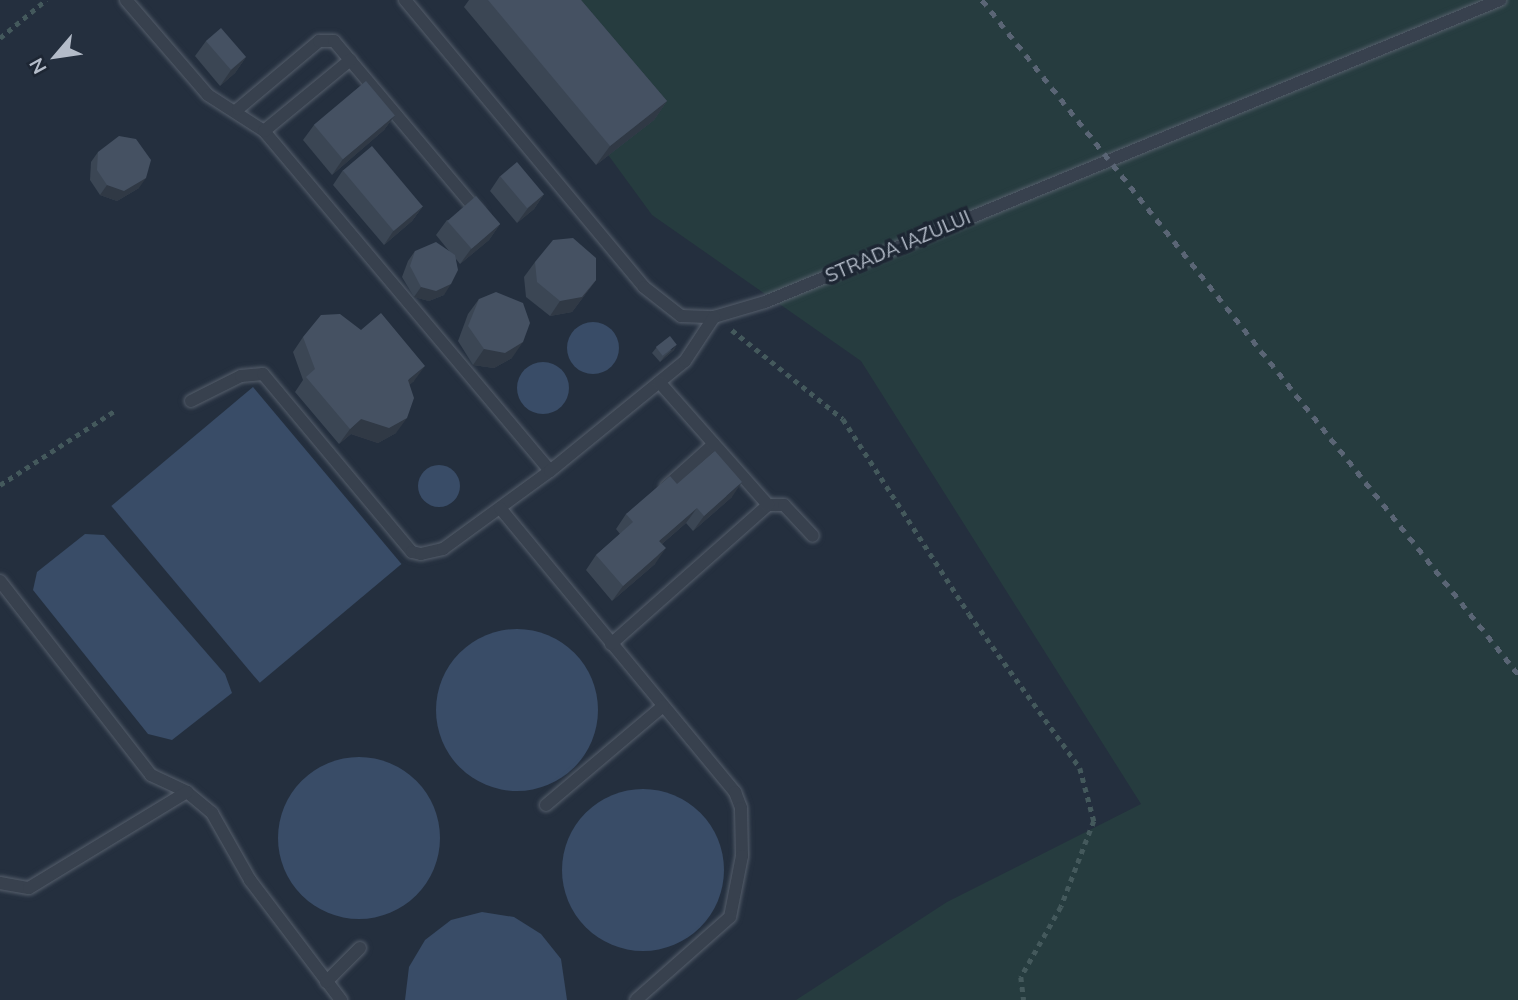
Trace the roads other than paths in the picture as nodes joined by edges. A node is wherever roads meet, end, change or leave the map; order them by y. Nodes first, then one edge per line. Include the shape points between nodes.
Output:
1 (126, 0) edge
2 (405, 0) edge
3 (1500, 0) edge
4 (350, 60) junction
5 (238, 109) junction
6 (264, 131) junction
7 (493, 229) edge
8 (713, 317) junction
9 (659, 382) junction
10 (191, 401) dead end
11 (714, 444) junction
12 (550, 471) junction
13 (666, 487) edge
14 (768, 505) junction
15 (500, 508) junction
16 (813, 536) dead end
17 (0, 582) edge
18 (611, 644) junction
19 (663, 706) junction
20 (187, 792) junction
21 (546, 805) dead end
22 (0, 883) edge
23 (360, 948) dead end
24 (326, 982) junction
25 (341, 1000) edge
26 (636, 1000) edge

1 - 5 lane via 208,95
2 - 8 lane, STRADA IAZULUI via 644,287 681,316
3 - 8 lane, STRADA IAZULUI via 765,302
4 - 5 lane via 334,41 319,41
4 - 6 lane
4 - 7 lane
5 - 6 lane
6 - 12 lane
8 - 9 lane via 685,361
9 - 11 lane
9 - 12 lane
10 - 15 lane via 241,376 263,374 412,552 443,549
11 - 13 lane
11 - 14 lane
12 - 15 lane
14 - 16 lane via 784,505
14 - 18 lane
15 - 18 lane
17 - 20 lane via 151,775
18 - 19 lane
19 - 21 lane
19 - 26 lane via 735,792 742,856 730,917
20 - 22 lane via 29,888
20 - 24 lane via 212,813 250,880
23 - 24 lane
24 - 25 lane

